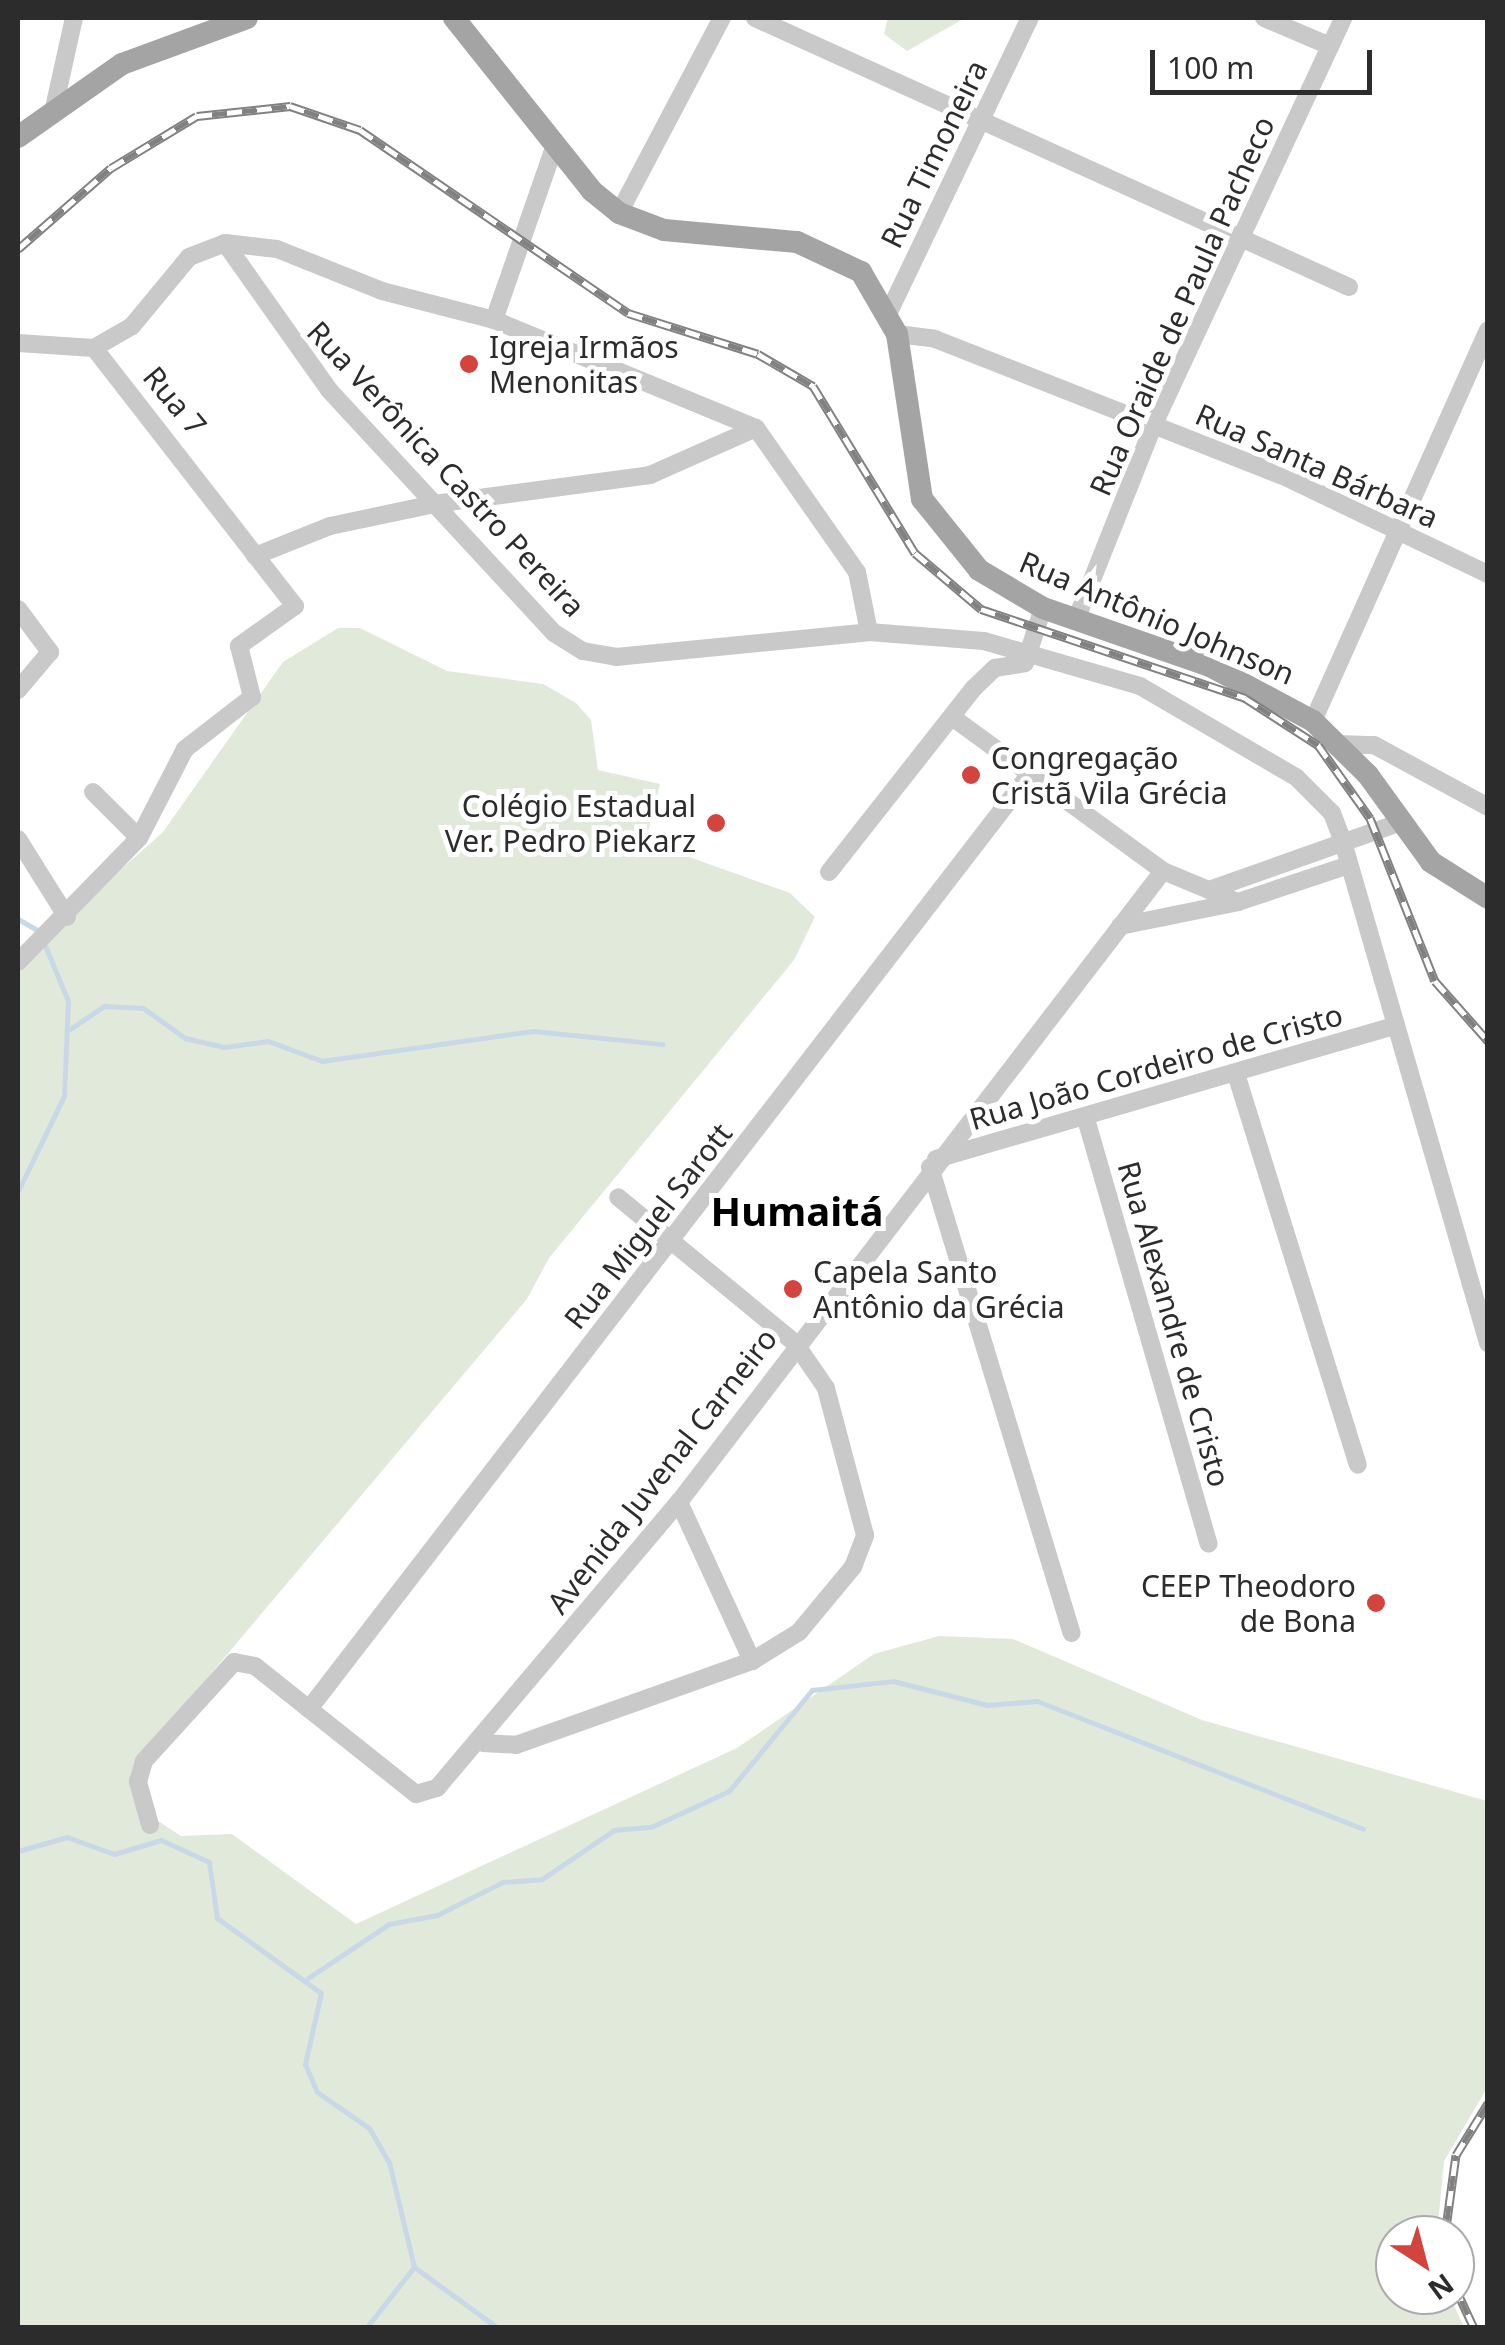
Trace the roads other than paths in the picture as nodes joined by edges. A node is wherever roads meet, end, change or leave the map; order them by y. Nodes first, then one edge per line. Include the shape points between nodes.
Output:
1 (74, 18) edge
2 (248, 18) edge
3 (454, 18) edge
4 (722, 18) edge
5 (755, 18) edge
6 (1030, 18) edge
7 (1264, 18) edge
8 (1343, 18) edge
9 (1330, 46) junction
10 (54, 108) junction
11 (981, 120) junction
12 (18, 136) edge
13 (555, 144) junction
14 (619, 212) junction
15 (1244, 238) junction
16 (226, 243) junction
17 (1349, 287) dead end
18 (494, 320) junction
19 (892, 324) junction
20 (1485, 340) edge
21 (18, 342) edge
22 (94, 348) junction
23 (1154, 424) junction
24 (756, 428) junction
25 (434, 504) junction
26 (1398, 532) junction
27 (255, 556) junction
28 (1488, 574) edge
29 (18, 608) edge
30 (1044, 608) junction
31 (1076, 620) junction
32 (869, 632) junction
33 (1030, 653) junction
34 (18, 690) edge
35 (952, 717) junction
36 (1313, 721) junction
37 (1338, 744) junction
38 (1029, 774) junction
39 (93, 792) dead end
40 (1488, 806) edge
41 (1398, 823) junction
42 (18, 838) edge
43 (140, 838) junction
44 (1344, 842) junction
45 (1349, 865) junction
46 (1163, 871) junction
47 (829, 872) dead end
48 (1209, 890) junction
49 (1488, 898) edge
50 (1238, 902) junction
51 (67, 917) junction
52 (1120, 926) junction
53 (18, 962) edge
54 (1390, 1027) junction
55 (1237, 1078) junction
56 (1086, 1119) junction
57 (933, 1163) junction
58 (618, 1197) dead end
59 (672, 1238) junction
60 (795, 1343) junction
61 (1488, 1343) edge
62 (1358, 1465) dead end
63 (679, 1502) junction
64 (1209, 1544) dead end
65 (1072, 1634) dead end
66 (752, 1661) junction
67 (309, 1709) junction
68 (483, 1743) junction
69 (150, 1824) dead end

1 - 10 street
2 - 10 main road via 122,64
3 - 13 main road, Rua Antônio Johnson
4 - 14 street
5 - 11 street
6 - 11 street, Rua Timoneira
7 - 9 street
8 - 9 street, Rua Oraide de Paula Pacheco
9 - 15 street, Rua Oraide de Paula Pacheco
10 - 12 main road
11 - 15 street
11 - 19 street, Rua Timoneira
13 - 14 main road, Rua Antônio Johnson
13 - 18 street
14 - 19 main road, Rua Antônio Johnson via 664,230 832,252 861,272
15 - 17 street
15 - 23 street, Rua Oraide de Paula Pacheco
16 - 18 street via 277,250 382,291
16 - 22 street via 189,257 132,326
16 - 25 street, Rua Verônica Castro Pereira via 290,344
18 - 24 street
19 - 23 street, Rua Santa Bárbara
19 - 30 main road, Rua Antônio Johnson via 922,499 979,570
20 - 26 street
21 - 22 street
22 - 27 street, Rua 7
23 - 26 street, Rua Santa Bárbara
23 - 31 street, Rua Oraide de Paula Pacheco
24 - 25 street via 650,475
24 - 32 street via 857,572
25 - 27 street via 330,526
25 - 32 street, Rua Verônica Castro Pereira via 554,633 583,651 616,657
26 - 28 street, Rua Santa Bárbara
26 - 36 street
27 - 43 street, Rua 7 via 296,606 239,646 257,689 185,749
29 - 34 street via 50,652
30 - 31 main road, Rua Antônio Johnson
30 - 33 street
31 - 36 main road, Rua Antônio Johnson via 1210,666
32 - 33 street, Rua Verônica Castro Pereira
33 - 35 street via 1022,666 990,671
33 - 44 street, Rua Verônica Castro Pereira via 1140,686 1225,728 1296,777 1332,813
35 - 38 street
35 - 47 street
36 - 37 main road, Rua Antônio Johnson
37 - 40 street via 1374,745
37 - 41 main road, Rua Antônio Johnson
38 - 46 street
38 - 59 street, Rua Miguel Sarott
39 - 43 street
41 - 44 street
41 - 49 main road, Rua Antônio Johnson via 1431,862
42 - 51 street
43 - 51 street
44 - 45 street, Rua Verônica Castro Pereira
44 - 48 street
45 - 50 street
45 - 54 street, Rua Verônica Castro Pereira
46 - 48 street
46 - 52 street, Avenida Juvenal Carneiro
48 - 50 street
50 - 52 street
51 - 53 street
52 - 57 street, Avenida Juvenal Carneiro
54 - 55 street, Rua João Cordeiro de Cristo
54 - 61 street, Rua Verônica Castro Pereira
55 - 56 street, Rua João Cordeiro de Cristo
55 - 62 street
56 - 57 street, Rua João Cordeiro de Cristo
56 - 64 street, Rua Alexandre de Cristo
57 - 60 street, Avenida Juvenal Carneiro
57 - 65 street
58 - 59 street
59 - 60 street
59 - 67 street, Rua Miguel Sarott
60 - 63 street, Avenida Juvenal Carneiro
60 - 66 street via 826,1388 865,1535 853,1567 799,1632
63 - 66 street
63 - 68 street, Avenida Juvenal Carneiro
66 - 68 street via 516,1744
67 - 68 street, Avenida Juvenal Carneiro via 416,1794 437,1788
67 - 69 street via 255,1666 234,1662 217,1672 144,1761 138,1782

